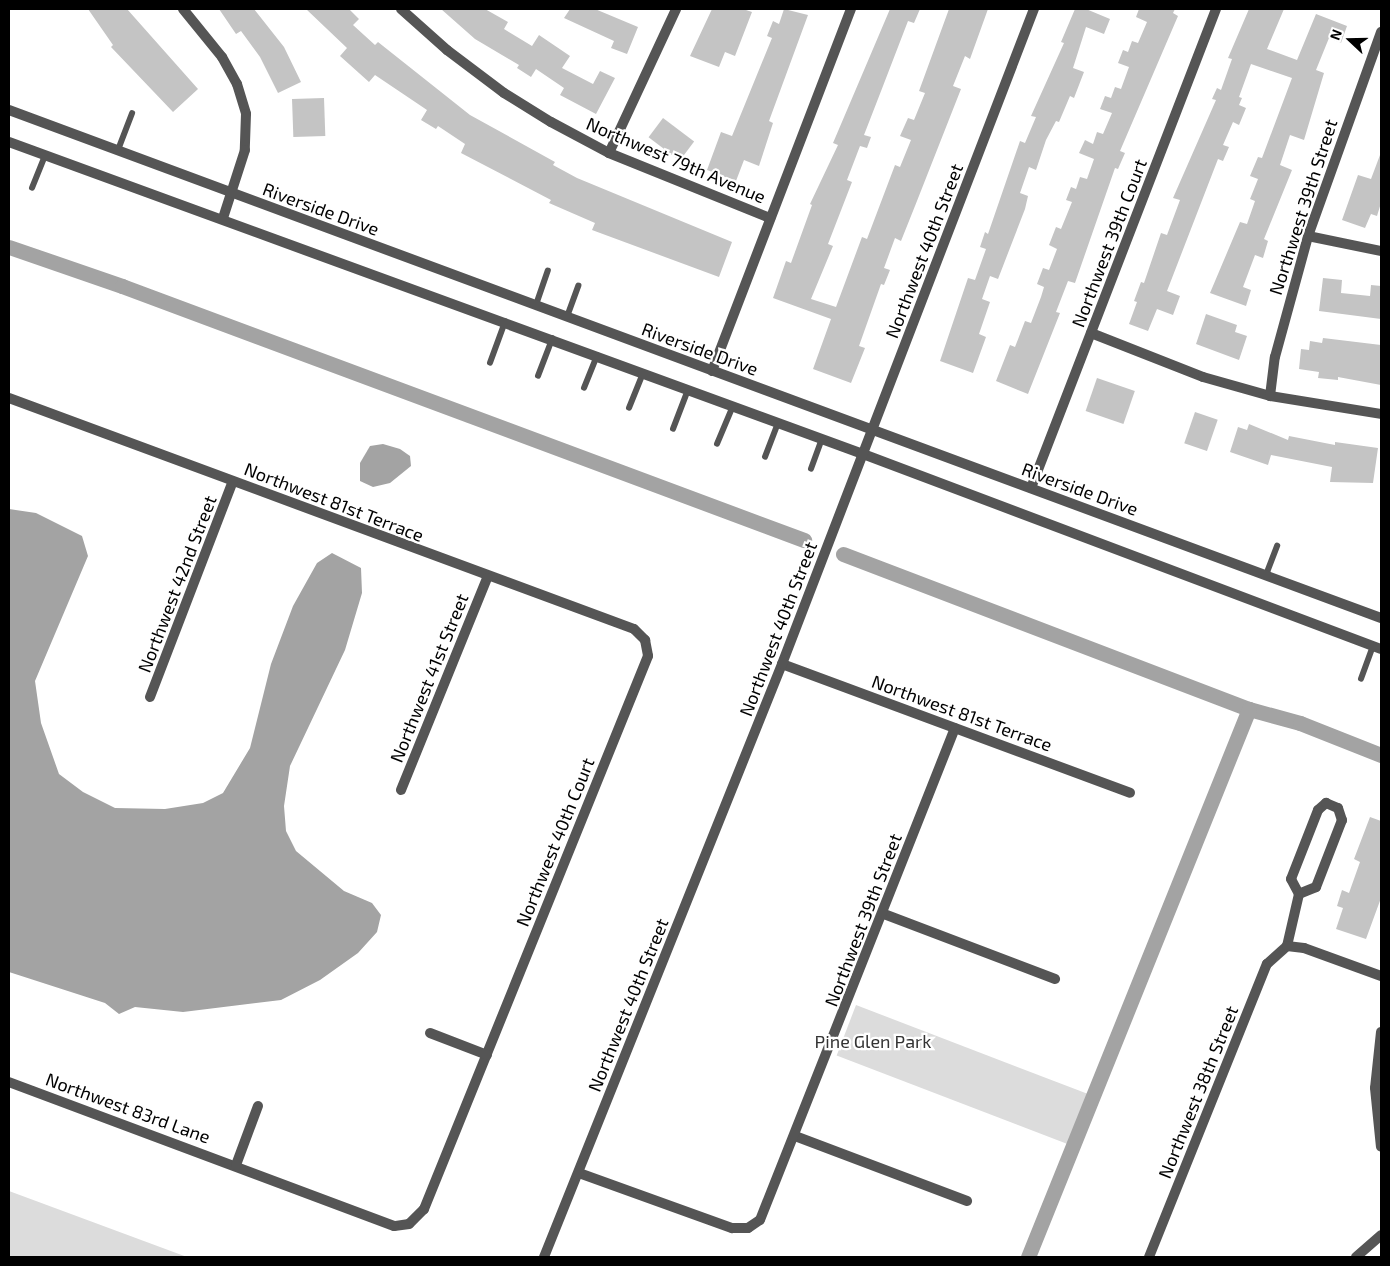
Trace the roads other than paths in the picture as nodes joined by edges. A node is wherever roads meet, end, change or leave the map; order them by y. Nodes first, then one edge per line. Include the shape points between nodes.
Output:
1 (182, 9) edge
2 (401, 9) edge
3 (676, 9) edge
4 (852, 9) edge
5 (1034, 9) edge
6 (1216, 9) edge
7 (1381, 32) edge
8 (9, 110) edge
9 (132, 114) dead end
10 (9, 142) edge
11 (118, 150) junction
12 (609, 153) junction
13 (45, 155) junction
14 (32, 188) dead end
15 (232, 193) junction
16 (223, 218) junction
17 (770, 218) junction
18 (1308, 236) junction
19 (1381, 251) edge
20 (548, 271) dead end
21 (578, 286) dead end
22 (536, 306) junction
23 (567, 317) junction
24 (505, 322) junction
25 (1091, 333) junction
26 (552, 339) junction
27 (597, 356) junction
28 (490, 362) dead end
29 (712, 370) junction
30 (643, 373) junction
31 (538, 376) dead end
32 (584, 388) dead end
33 (688, 390) junction
34 (1270, 396) junction
35 (9, 398) edge
36 (733, 406) junction
37 (629, 408) dead end
38 (1381, 414) edge
39 (778, 423) junction
40 (673, 429) dead end
41 (872, 431) junction
42 (822, 439) junction
43 (717, 444) dead end
44 (864, 454) junction
45 (764, 457) dead end
46 (811, 468) dead end
47 (233, 482) junction
48 (1031, 488) junction
49 (1277, 546) dead end
50 (1266, 576) junction
51 (487, 578) junction
52 (1381, 618) edge
53 (646, 640) joint
54 (1377, 648) edge
55 (782, 664) junction
56 (1361, 679) dead end
57 (150, 697) dead end
58 (955, 728) junction
59 (401, 790) dead end
60 (1130, 793) dead end
61 (1299, 894) junction
62 (884, 914) junction
63 (1287, 946) junction
64 (1381, 976) edge
65 (1055, 979) dead end
66 (1381, 1032) edge
67 (430, 1033) dead end
68 (487, 1054) junction
69 (9, 1082) edge
70 (258, 1106) dead end
71 (795, 1136) junction
72 (1381, 1147) edge
73 (236, 1165) junction
74 (579, 1173) junction
75 (968, 1201) dead end
76 (409, 1224) joint
77 (1381, 1235) edge
78 (544, 1257) edge
79 (1150, 1257) edge
80 (1356, 1257) edge

1 - 15 street via 222,57 237,84 246,114 245,150
2 - 12 street, Northwest 79th Avenue via 504,93
3 - 12 street
4 - 17 street
5 - 41 street, Northwest 40th Street
6 - 25 street, Northwest 39th Court
7 - 18 street, Northwest 39th Street
8 - 11 street, Riverside Drive
9 - 11 lane
10 - 13 street
11 - 15 street, Riverside Drive
12 - 17 street, Northwest 79th Avenue
13 - 14 lane
13 - 16 street
15 - 16 street
15 - 22 street, Riverside Drive
16 - 24 street
17 - 29 street
18 - 19 street
18 - 34 street, Northwest 39th Street via 1274,357
20 - 22 lane
21 - 23 lane
22 - 23 street, Riverside Drive
23 - 29 street, Riverside Drive
24 - 26 street
24 - 28 lane
25 - 34 street via 1203,377
25 - 48 street, Northwest 39th Court
26 - 27 street
26 - 31 lane
27 - 30 street
27 - 32 lane
29 - 41 street, Riverside Drive
30 - 33 street
30 - 37 lane
33 - 36 street
33 - 40 lane
34 - 38 street
35 - 47 street, Northwest 81st Terrace
36 - 39 street
36 - 43 lane
39 - 42 street
39 - 45 lane
41 - 44 street, Northwest 40th Street
41 - 48 street, Riverside Drive
42 - 44 street
42 - 46 lane
44 - 54 street
44 - 55 street, Northwest 40th Street
47 - 51 street, Northwest 81st Terrace
47 - 57 street, Northwest 42nd Street
48 - 50 street, Riverside Drive
49 - 50 lane
50 - 52 street, Riverside Drive
51 - 53 street, Northwest 81st Terrace via 634,629
51 - 59 street, Northwest 41st Street
53 - 68 street, Northwest 40th Court via 648,656
54 - 56 lane
55 - 58 street, Northwest 81st Terrace
55 - 74 street, Northwest 40th Street
58 - 60 street, Northwest 81st Terrace
58 - 62 street, Northwest 39th Street
61 - 61 street via 1316,887 1342,820 1338,808 1326,803 1318,810 1291,879
61 - 63 street
62 - 65 street
62 - 71 street, Northwest 39th Street
63 - 64 street via 1304,948
63 - 79 street, Northwest 38th Street via 1267,964
66 - 72 street via 1375,1088
67 - 68 street
68 - 76 street, Northwest 40th Court via 424,1209
69 - 73 street, Northwest 83rd Lane
70 - 73 street
71 - 74 street, Northwest 39th Street via 760,1220 748,1228 732,1228
71 - 75 street
73 - 76 street, Northwest 83rd Lane via 394,1226
74 - 78 street, Northwest 40th Street
77 - 80 street

